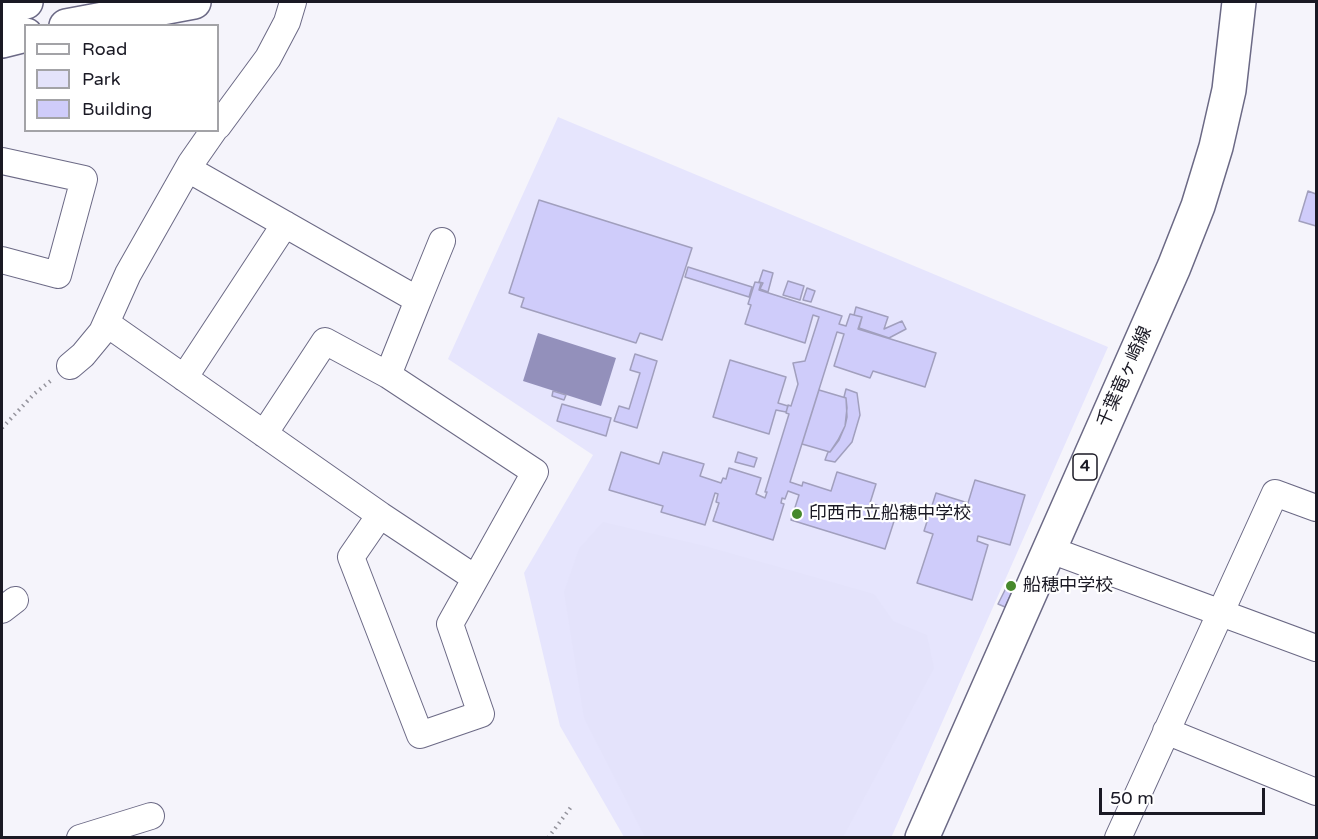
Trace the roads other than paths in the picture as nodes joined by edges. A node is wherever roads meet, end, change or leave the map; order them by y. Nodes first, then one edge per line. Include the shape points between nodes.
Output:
1 (26, 2) edge
2 (183, 2) edge
3 (194, 2) edge
4 (293, 2) edge
5 (1239, 2) edge
6 (2, 8) edge
7 (76, 24) edge
8 (24, 36) edge
9 (2, 41) edge
10 (219, 125) edge
11 (213, 132) edge
12 (2, 161) edge
13 (188, 169) junction
14 (285, 224) junction
15 (442, 241) dead end
16 (2, 260) edge
17 (418, 300) junction
18 (106, 323) junction
19 (70, 366) road end
20 (388, 375) junction
21 (184, 378) junction
22 (264, 434) junction
23 (1317, 508) edge
24 (380, 515) junction
25 (1048, 549) junction
26 (475, 578) junction
27 (1221, 613) junction
28 (1317, 648) edge
29 (1166, 731) junction
30 (1317, 792) edge
31 (151, 816) dead end
32 (80, 837) edge
33 (922, 837) edge
34 (1118, 837) edge

1 - 6 main road
2 - 3 main road
2 - 7 main road
4 - 10 street via 268,58
5 - 25 main road, 千葉竜ヶ崎線 / 4 via 1229,90 1198,206
8 - 9 main road
11 - 13 street
12 - 16 street via 84,179 58,274
13 - 14 street
13 - 18 street via 128,274
14 - 17 street
14 - 21 street
15 - 17 street
17 - 20 street
18 - 19 street via 84,355
18 - 21 street
20 - 22 street via 325,341
20 - 26 street via 534,472
21 - 22 street
22 - 24 street
23 - 27 street via 1275,493
24 - 26 street
24 - 26 street via 351,557 420,735 481,714 450,624
25 - 27 street
25 - 33 main road, 千葉竜ヶ崎線 / 4
27 - 28 street
27 - 29 street
29 - 30 street
29 - 34 street
31 - 32 street

